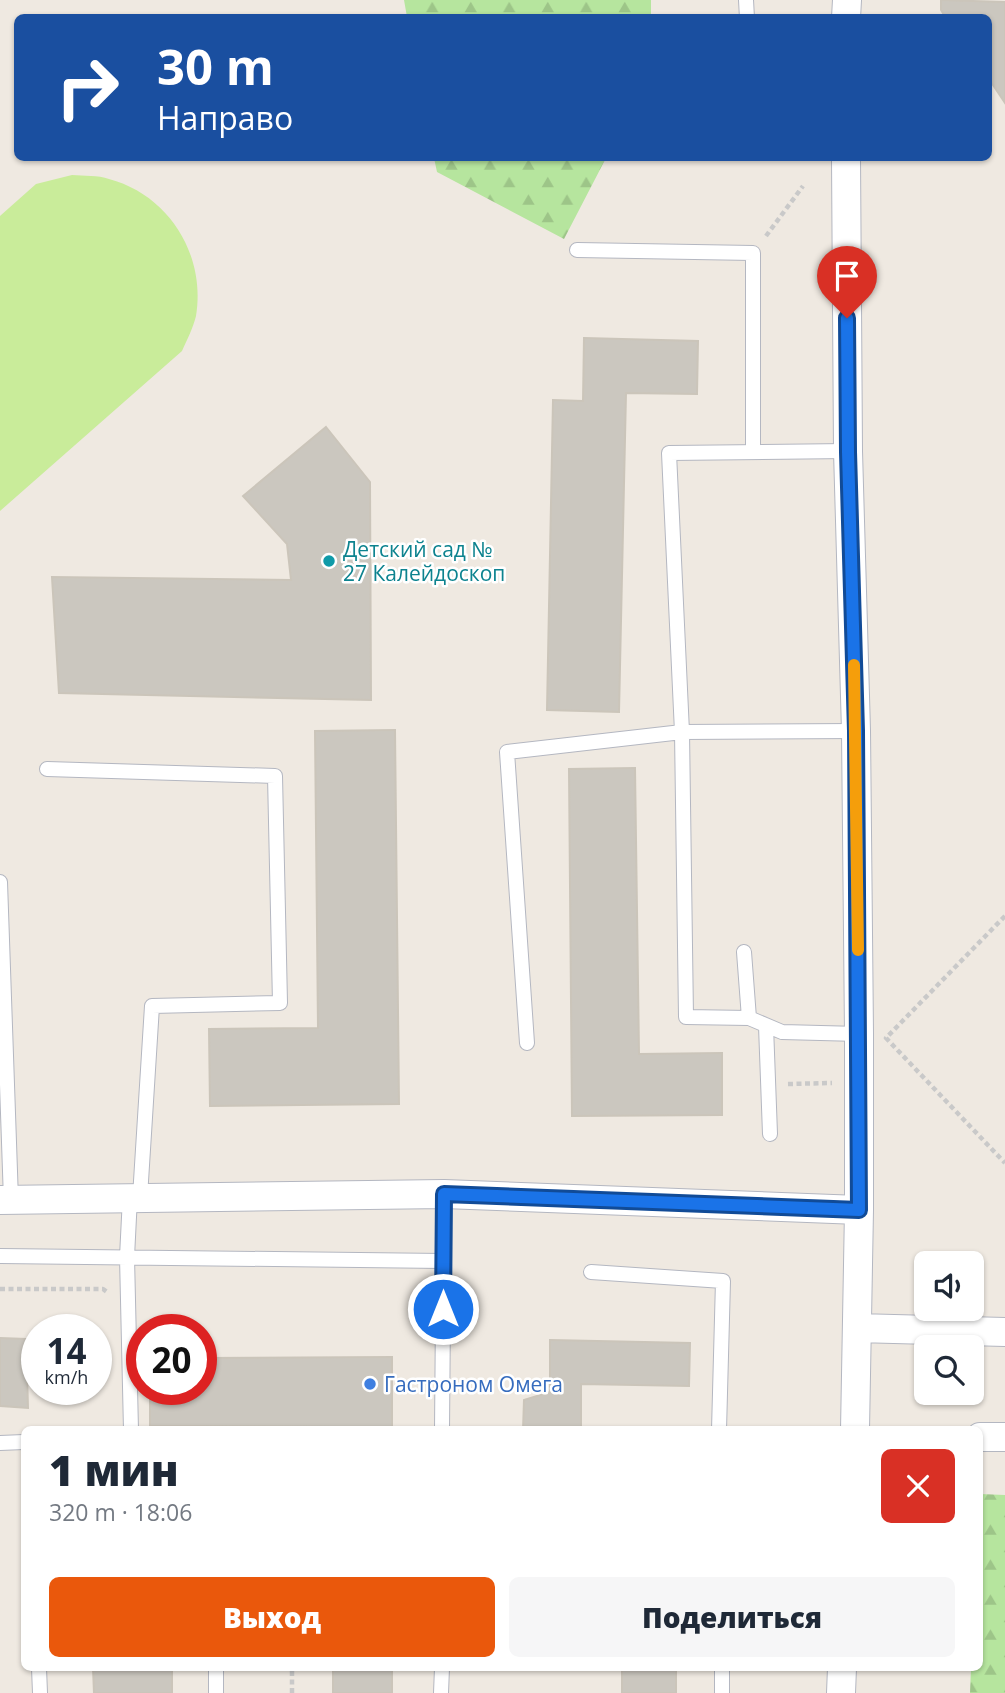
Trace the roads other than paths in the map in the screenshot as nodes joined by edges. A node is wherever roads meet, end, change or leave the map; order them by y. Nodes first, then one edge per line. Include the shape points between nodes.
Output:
1 (846, 161) edge
2 (577, 250) dead end
3 (753, 452) junction
4 (848, 452) junction
5 (856, 731) junction
6 (682, 732) junction
7 (47, 769) dead end
8 (0, 882) edge
9 (1, 935) edge
10 (744, 952) dead end
11 (2, 1003) edge
12 (749, 1018) junction
13 (766, 1026) junction
14 (859, 1034) junction
15 (527, 1043) dead end
16 (3, 1051) edge
17 (770, 1134) dead end
18 (444, 1194) junction
19 (135, 1197) junction
20 (6, 1200) edge
21 (859, 1210) junction
22 (0, 1256) edge
23 (127, 1256) junction
24 (443, 1261) junction
25 (590, 1272) dead end
26 (857, 1328) junction
27 (1005, 1332) edge
28 (131, 1426) edge
29 (442, 1426) edge
30 (719, 1426) edge
31 (855, 1426) edge
32 (983, 1437) edge
33 (1005, 1437) edge
34 (21, 1442) edge
35 (0, 1443) edge
36 (39, 1671) edge
37 (216, 1671) edge
38 (442, 1671) edge
39 (722, 1671) edge
40 (842, 1671) edge
41 (40, 1693) edge
42 (216, 1693) edge
43 (442, 1693) edge
44 (722, 1693) edge
45 (841, 1693) edge

1 - 4 street
2 - 3 lane via 753,253
3 - 4 lane
3 - 6 lane via 669,453
4 - 5 street
5 - 6 lane
5 - 14 street
6 - 12 lane via 686,1017
6 - 15 lane via 507,752
7 - 19 lane via 275,776 280,1003 152,1006
8 - 9 lane
9 - 11 lane
10 - 12 lane
11 - 16 lane
12 - 13 lane
13 - 14 lane via 782,1032
13 - 17 lane
14 - 21 street
16 - 20 lane
18 - 19 street
18 - 21 street
18 - 24 lane
19 - 20 street
19 - 23 lane
21 - 26 street
22 - 23 lane
23 - 24 lane
23 - 28 lane
24 - 29 lane
25 - 30 lane via 723,1281
26 - 27 street
26 - 31 street
32 - 33 street
34 - 35 lane
36 - 41 lane
37 - 42 lane
38 - 43 lane
39 - 44 lane
40 - 45 street

